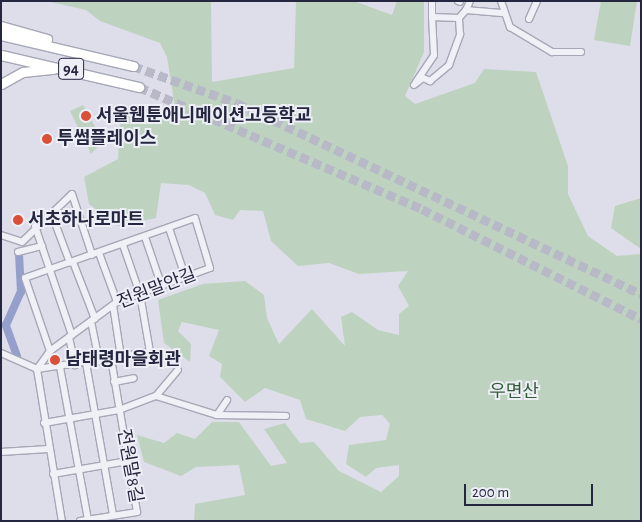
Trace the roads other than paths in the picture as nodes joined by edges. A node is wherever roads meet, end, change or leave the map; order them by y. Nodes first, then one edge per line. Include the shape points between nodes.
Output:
1 (432, 1) edge
2 (470, 1) edge
3 (501, 1) edge
4 (537, 1) edge
5 (466, 10) junction
6 (504, 13) junction
7 (432, 17) junction
8 (459, 18) junction
9 (529, 19) dead end
10 (1, 26) edge
11 (1, 34) edge
12 (80, 51) junction
13 (581, 52) dead end
14 (1, 55) edge
15 (133, 66) tunnel mouth
16 (80, 71) junction
17 (1, 84) edge
18 (139, 87) tunnel mouth
19 (52, 215) junction
20 (36, 226) junction
21 (169, 228) junction
22 (1, 235) edge
23 (145, 237) junction
24 (122, 245) junction
25 (42, 246) junction
26 (18, 252) dead end
27 (95, 254) junction
28 (72, 262) junction
29 (50, 270) junction
30 (186, 279) junction
31 (162, 287) junction
32 (140, 294) junction
33 (115, 304) junction
34 (93, 320) junction
35 (71, 336) junction
36 (50, 351) junction
37 (1, 352) edge
38 (121, 357) junction
39 (111, 359) junction
40 (99, 361) junction
41 (86, 362) junction
42 (76, 365) junction
43 (60, 367) junction
44 (37, 369) junction
45 (178, 370) dead end
46 (134, 378) dead end
47 (114, 382) junction
48 (156, 396) junction
49 (227, 400) dead end
50 (119, 410) junction
51 (95, 414) junction
52 (217, 415) junction
53 (286, 416) dead end
54 (70, 419) junction
55 (44, 424) junction
56 (48, 449) junction
57 (1, 452) edge
58 (128, 461) junction
59 (104, 465) junction
60 (79, 469) junction
61 (53, 474) junction
62 (113, 516) junction
63 (84, 520) edge
64 (62, 521) edge

1 - 7 street
2 - 5 street
3 - 6 street
4 - 9 street
5 - 6 street
5 - 8 street
6 - 13 street via 510,27 552,52
7 - 8 street
7 - 8 street via 434,55 414,85 423,78 430,81 449,64 460,34
10 - 12 highway
11 - 12 highway, 94
12 - 15 highway, 94
14 - 16 highway, 94
16 - 17 highway via 32,69
16 - 18 highway, 94
19 - 20 street
19 - 27 street via 72,194
19 - 28 street
20 - 22 street via 18,244
20 - 25 street
21 - 23 street
21 - 30 street
21 - 30 street, 전원말안길 via 194,218 210,268
23 - 24 street
23 - 31 street
24 - 27 street
24 - 32 street
25 - 26 street
25 - 29 street
27 - 28 street
27 - 33 street
28 - 29 street
28 - 34 street
29 - 35 street
29 - 36 street via 24,278
30 - 31 street, 전원말안길
31 - 32 street, 전원말안길
32 - 33 street, 전원말안길
32 - 38 street via 150,352
33 - 34 street, 전원말안길
33 - 38 street
34 - 35 street, 전원말안길
34 - 40 street
35 - 36 street, 전원말안길
35 - 42 street
36 - 44 street, 전원말안길
37 - 44 street
38 - 39 street
39 - 40 street
39 - 47 street, 전원말8길
40 - 41 street
41 - 42 street
41 - 51 street
42 - 43 street
43 - 44 street
43 - 54 street
44 - 55 street
45 - 48 street
46 - 47 street
47 - 50 street, 전원말8길
48 - 50 street, 전원말8길 via 146,403
48 - 52 street
49 - 52 street
50 - 51 street
50 - 58 street, 전원말8길
51 - 54 street
51 - 59 street
52 - 53 street
54 - 55 street
54 - 60 street
55 - 56 street
56 - 57 street
56 - 61 street
58 - 59 street
58 - 62 street, 전원말8길 via 137,512
59 - 60 street
59 - 62 street
60 - 61 street
60 - 63 street
61 - 64 street
62 - 63 street

